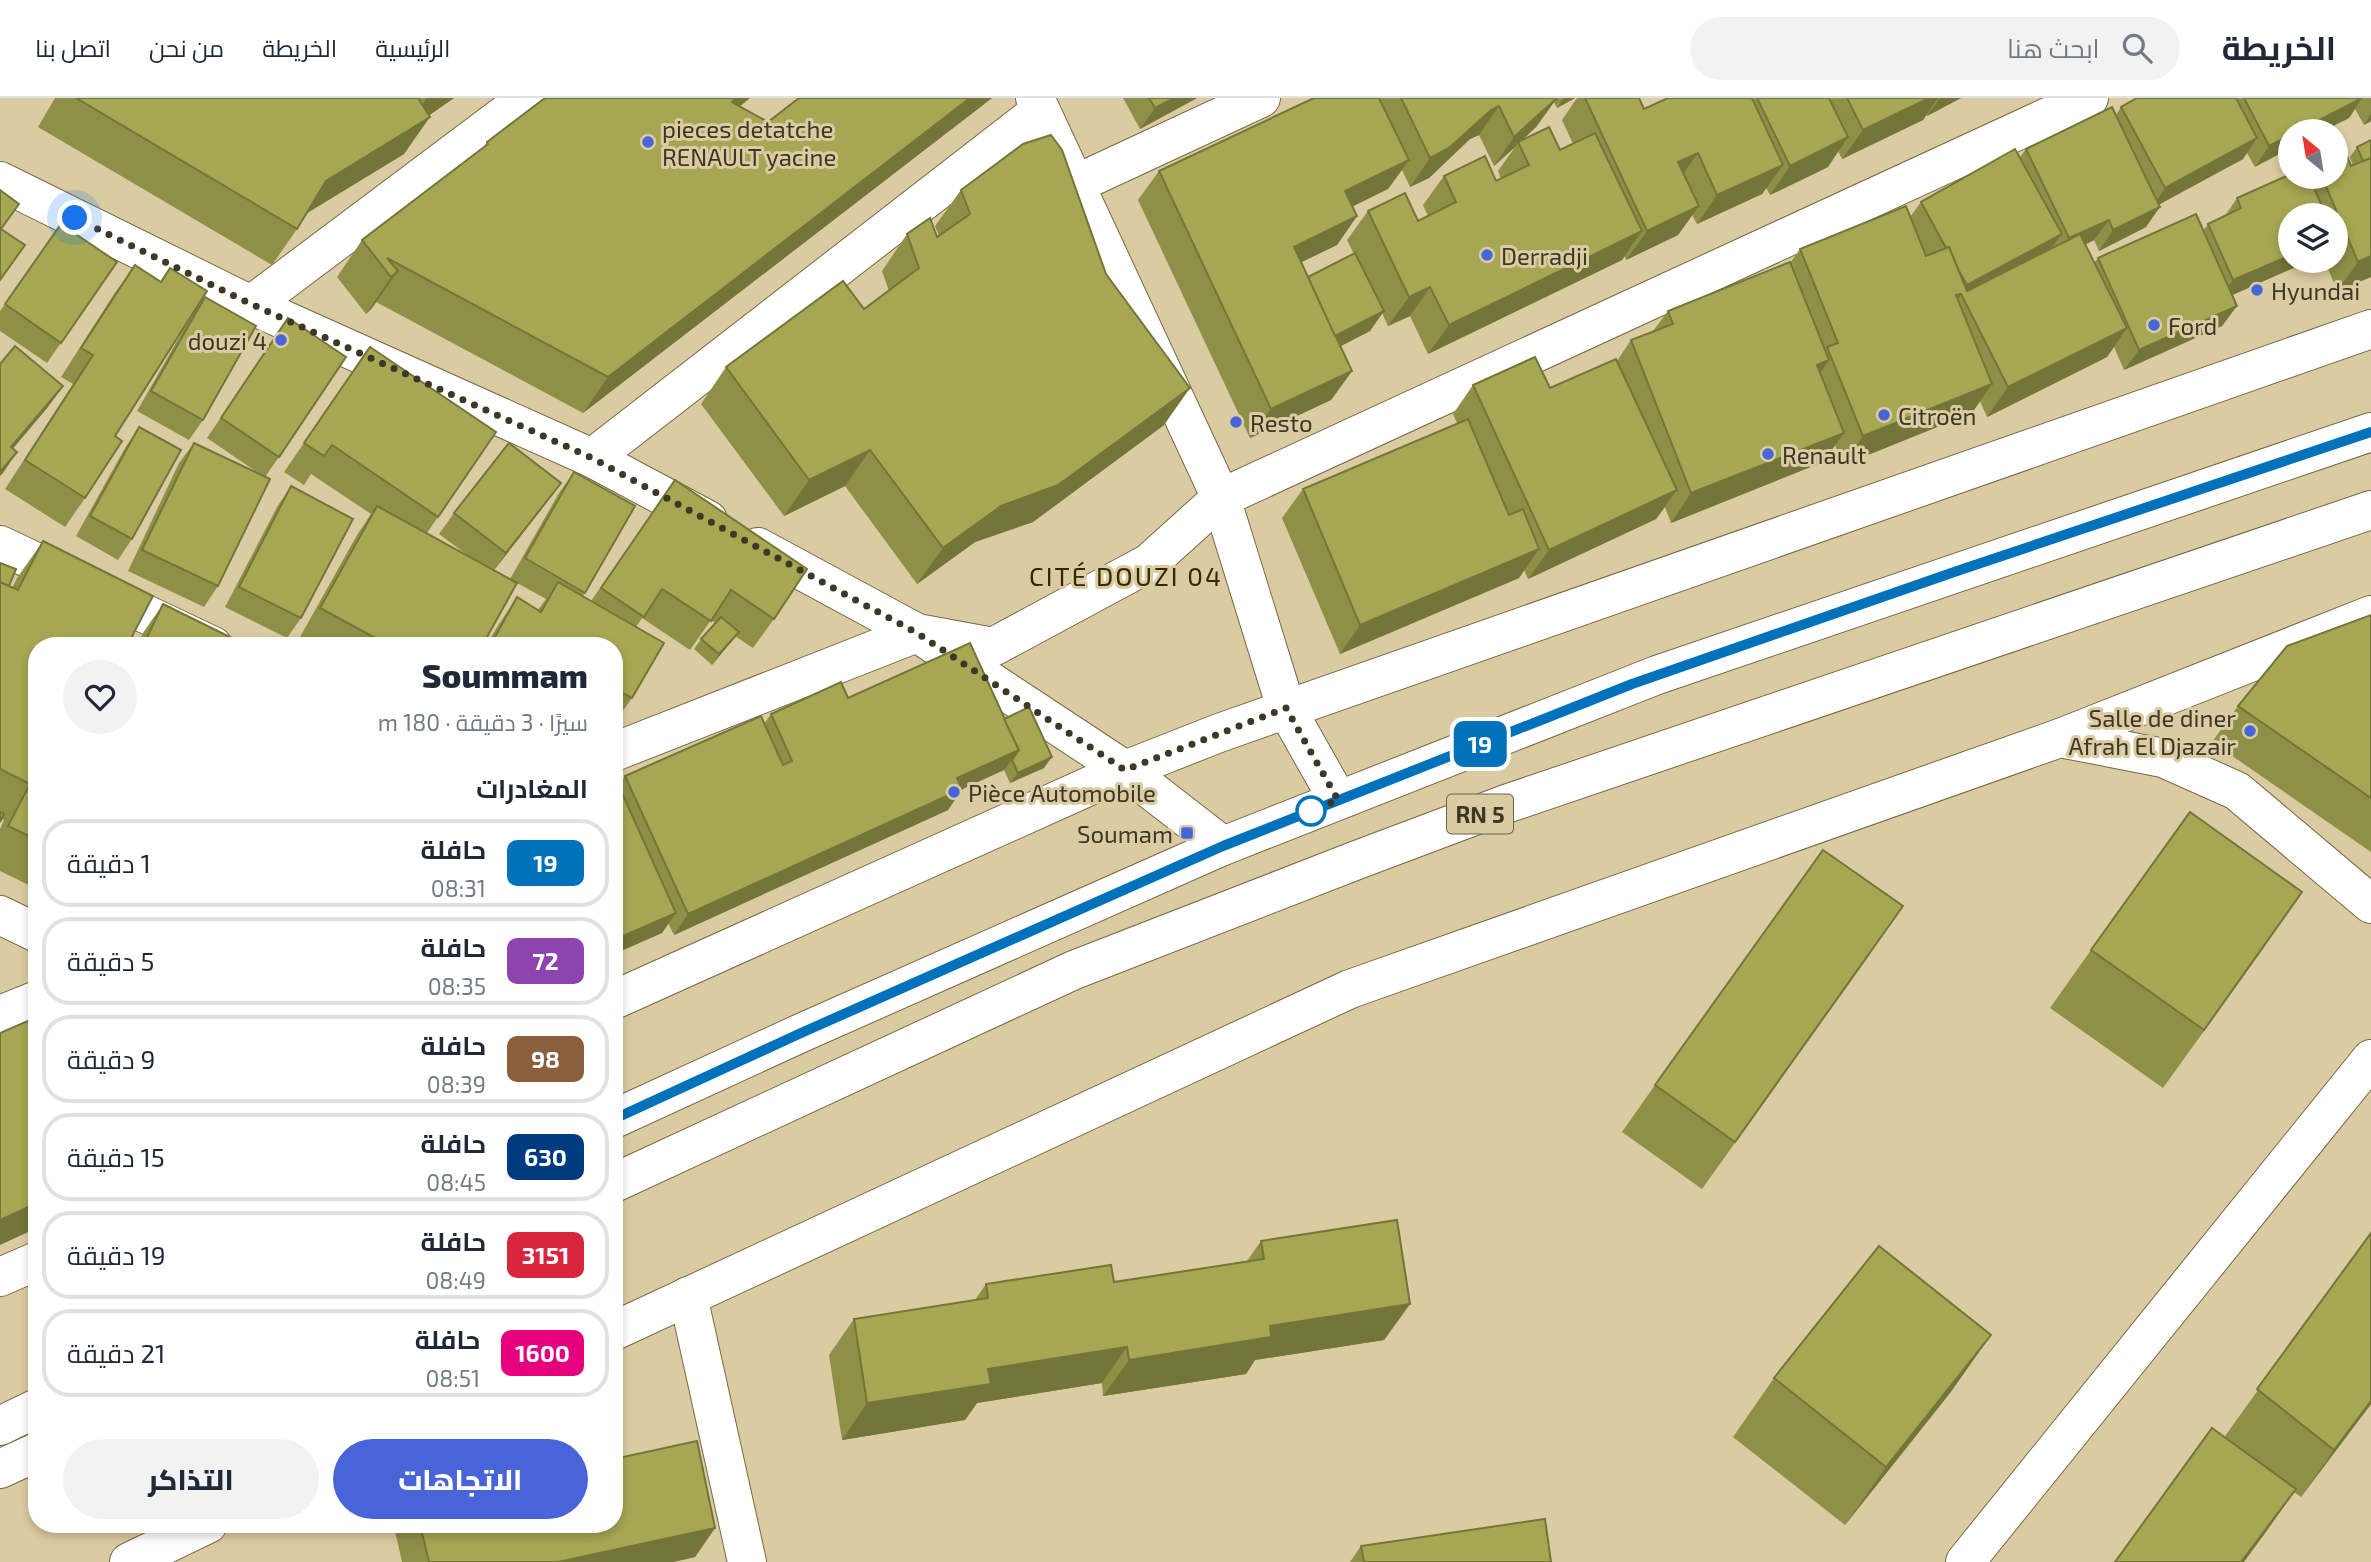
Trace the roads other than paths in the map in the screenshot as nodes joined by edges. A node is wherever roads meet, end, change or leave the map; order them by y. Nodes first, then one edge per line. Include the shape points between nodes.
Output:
1 (527, 98) edge
2 (1261, 98) edge
3 (2089, 98) edge
4 (1037, 105) edge
5 (0, 181) edge
6 (1076, 184) junction
7 (251, 304) junction
8 (2371, 329) edge
9 (2371, 432) edge
10 (592, 458) junction
11 (1221, 498) junction
12 (2371, 510) edge
13 (0, 545) edge
14 (2371, 615) edge
15 (917, 633) junction
16 (194, 637) edge
17 (1286, 708) junction
18 (2060, 738) junction
19 (623, 748) edge
20 (1125, 770) junction
21 (1338, 800) junction
22 (1223, 846) junction
23 (2371, 904) edge
24 (0, 915) edge
25 (28, 929) edge
26 (623, 996) edge
27 (28, 1003) edge
28 (0, 1015) edge
29 (2371, 1059) edge
30 (623, 1115) edge
31 (623, 1178) edge
32 (28, 1265) edge
33 (0, 1277) edge
34 (688, 1296) junction
35 (623, 1327) edge
36 (28, 1412) edge
37 (0, 1426) edge
38 (28, 1456) edge
39 (0, 1469) edge
40 (189, 1533) edge
41 (129, 1562) edge
42 (747, 1562) edge
43 (1965, 1562) edge

1 - 7 main road
2 - 6 main road
3 - 11 main road
4 - 6 main road
4 - 10 main road
5 - 7 main road
6 - 11 main road
7 - 10 main road
8 - 17 main road
9 - 21 main road, RN 5 via 1657,675
10 - 15 main road
11 - 15 main road via 1150,563 993,647
11 - 17 main road
12 - 31 main road, RN 5 via 1518,799 1357,860 1074,970
13 - 16 main road
14 - 18 main road
15 - 19 main road
15 - 20 main road
17 - 20 main road
17 - 21 main road
18 - 23 main road via 2163,758 2237,791
18 - 34 main road via 1350,989
20 - 22 main road
20 - 26 main road
21 - 22 main road, RN 5
22 - 30 main road, RN 5
24 - 25 main road
27 - 28 main road
29 - 43 main road
32 - 33 main road
34 - 35 main road
34 - 42 main road
36 - 37 main road
38 - 39 main road
40 - 41 main road

